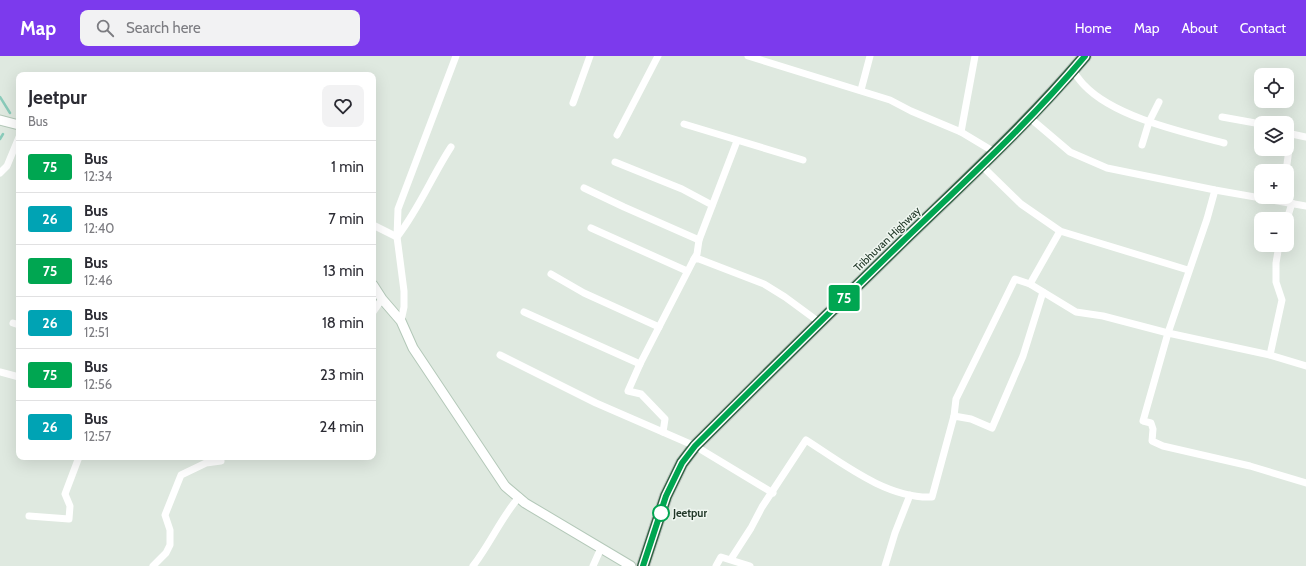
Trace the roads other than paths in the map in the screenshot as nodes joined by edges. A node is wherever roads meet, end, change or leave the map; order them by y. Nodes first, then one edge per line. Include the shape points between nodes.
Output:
1 (456, 56) edge
2 (590, 56) edge
3 (658, 56) edge
4 (748, 56) edge
5 (870, 56) edge
6 (975, 56) edge
7 (1085, 56) edge
8 (1073, 71) junction
9 (861, 90) junction
10 (1159, 102) dead end
11 (573, 103) dead end
12 (1222, 116) dead end
13 (1030, 118) junction
14 (0, 120) edge
15 (1149, 122) junction
16 (1254, 123) edge
17 (16, 124) edge
18 (684, 124) dead end
19 (961, 132) junction
20 (617, 135) dead end
21 (1294, 135) edge
22 (1306, 137) edge
23 (737, 141) junction
24 (16, 144) edge
25 (1224, 144) dead end
26 (1142, 146) dead end
27 (451, 147) dead end
28 (996, 153) junction
29 (803, 160) dead end
30 (615, 162) dead end
31 (982, 166) junction
32 (0, 173) edge
33 (584, 188) dead end
34 (1215, 190) junction
35 (1254, 196) edge
36 (1292, 204) joint
37 (712, 205) junction
38 (1306, 206) edge
39 (1289, 212) edge
40 (376, 226) edge
41 (591, 228) dead end
42 (1060, 230) junction
43 (397, 237) junction
44 (699, 240) junction
45 (1278, 252) edge
46 (694, 259) junction
47 (1188, 270) junction
48 (687, 271) junction
49 (551, 274) dead end
50 (1030, 284) junction
51 (376, 290) edge
52 (1043, 292) junction
53 (382, 299) junction
54 (376, 308) edge
55 (524, 312) dead end
56 (401, 321) junction
57 (819, 322) junction
58 (659, 327) junction
59 (1168, 333) junction
60 (500, 355) dead end
61 (1270, 355) junction
62 (640, 364) junction
63 (1306, 366) edge
64 (0, 372) edge
65 (16, 376) edge
66 (954, 416) junction
67 (663, 432) junction
68 (695, 446) junction
69 (79, 460) edge
70 (219, 460) edge
71 (1306, 483) edge
72 (772, 492) junction
73 (910, 495) junction
74 (519, 497) junction
75 (29, 516) dead end
76 (601, 548) junction
77 (731, 559) junction
78 (153, 566) edge
79 (473, 566) edge
80 (593, 566) edge
81 (631, 566) edge
82 (643, 566) edge
83 (716, 566) edge
84 (750, 566) edge
85 (885, 566) edge

1 - 43 street via 398,209
2 - 11 street
3 - 20 street
4 - 9 street
5 - 9 street
6 - 19 street
7 - 8 highway, Tribhuvan Highway
8 - 13 highway, Tribhuvan Highway
8 - 15 street via 1084,86 1107,103
9 - 19 street via 890,100
10 - 15 street
12 - 16 street
13 - 28 highway, Tribhuvan Highway
13 - 34 street via 1070,152 1107,168
14 - 17 street
15 - 25 street
15 - 26 street
18 - 23 street
19 - 28 street
21 - 22 street
23 - 29 street
23 - 37 street
24 - 32 street via 7,166
27 - 43 street via 439,164 408,223
28 - 31 highway, Tribhuvan Highway
30 - 37 street via 682,189
31 - 42 street via 1021,204
31 - 57 highway, Tribhuvan Highway
33 - 44 street
34 - 35 street
34 - 47 street
36 - 38 street
36 - 39 street
37 - 44 street
40 - 43 street
41 - 48 street
42 - 47 street
42 - 50 street
43 - 56 street via 404,291
44 - 46 street via 698,254
45 - 61 street via 1276,282 1282,300
46 - 48 street
46 - 57 street via 764,284
47 - 59 street
48 - 58 street
49 - 58 street via 584,293
50 - 52 street
50 - 66 street via 1015,279 956,399
51 - 53 street
52 - 59 street via 1076,312 1103,316
52 - 66 street via 1023,356 992,428
53 - 54 street
53 - 56 street
55 - 62 street
56 - 74 street via 413,348 481,451 505,486
57 - 68 highway, Tribhuvan Highway
58 - 62 street
59 - 61 street
59 - 71 street via 1143,420 1151,423 1152,441
60 - 67 street via 596,403
61 - 63 street
62 - 67 street via 628,391 641,394 665,419
64 - 65 street
66 - 73 street via 932,497
67 - 68 street
68 - 72 street
68 - 82 highway, Tribhuvan Highway via 682,463 666,496
69 - 75 street via 66,494 70,506 69,519
70 - 78 street via 221,461 206,463 181,475 166,515 170,545
72 - 73 street via 806,440 884,488
72 - 77 street
73 - 85 street
74 - 76 street
74 - 79 street
76 - 80 street
76 - 81 street
77 - 83 street via 721,557
77 - 84 street

